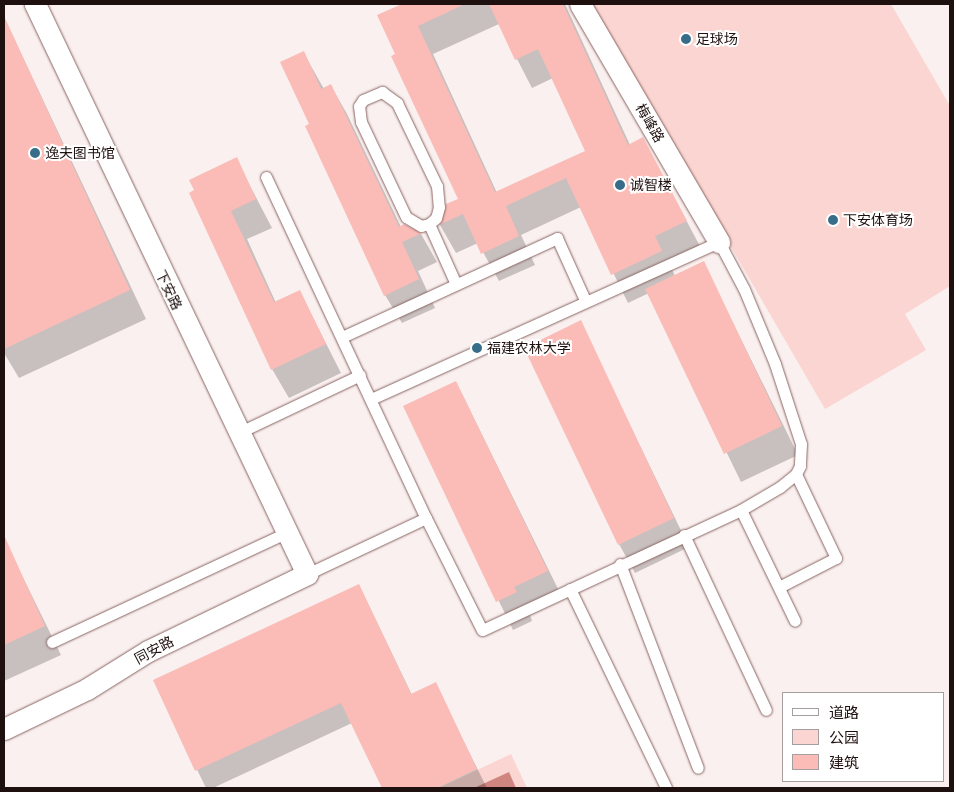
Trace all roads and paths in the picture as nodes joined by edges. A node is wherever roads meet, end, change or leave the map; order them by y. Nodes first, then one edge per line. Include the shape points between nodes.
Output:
1 (35, 4) edge
2 (580, 4) edge
3 (266, 177) dead end
4 (429, 224) junction
5 (719, 242) junction
6 (456, 284) junction
7 (585, 300) junction
8 (342, 337) junction
9 (360, 375) junction
10 (371, 399) junction
11 (238, 433) junction
12 (796, 474) junction
13 (741, 510) junction
14 (426, 518) junction
15 (286, 533) junction
16 (684, 535) junction
17 (620, 564) junction
18 (306, 574) junction
19 (779, 587) junction
20 (570, 589) junction
21 (796, 621) dead end
22 (52, 642) dead end
23 (766, 710) dead end
24 (4, 729) edge
25 (698, 768) dead end
26 (666, 788) edge

1 - 11 street, 下安路
2 - 5 street, 梅峰路
3 - 8 lane
4 - 4 lane via 436,218 439,207 437,186 397,103 390,94 375,94 359,106 361,122 406,217 421,226
4 - 6 lane
5 - 7 lane via 621,288
5 - 12 lane via 762,332 788,400 801,444 800,466
6 - 7 lane via 557,238
6 - 8 lane
7 - 10 lane
8 - 9 lane
9 - 10 lane
9 - 11 lane
10 - 14 lane
11 - 15 street, 下安路
12 - 13 lane
12 - 19 lane via 836,558
13 - 16 lane
13 - 19 lane
14 - 18 lane
14 - 20 lane via 482,630
15 - 18 street, 下安路
15 - 22 lane
16 - 17 lane
16 - 23 lane
17 - 20 lane
17 - 25 lane
18 - 24 street, 同安路 via 148,651 87,689
19 - 21 lane
20 - 26 lane

